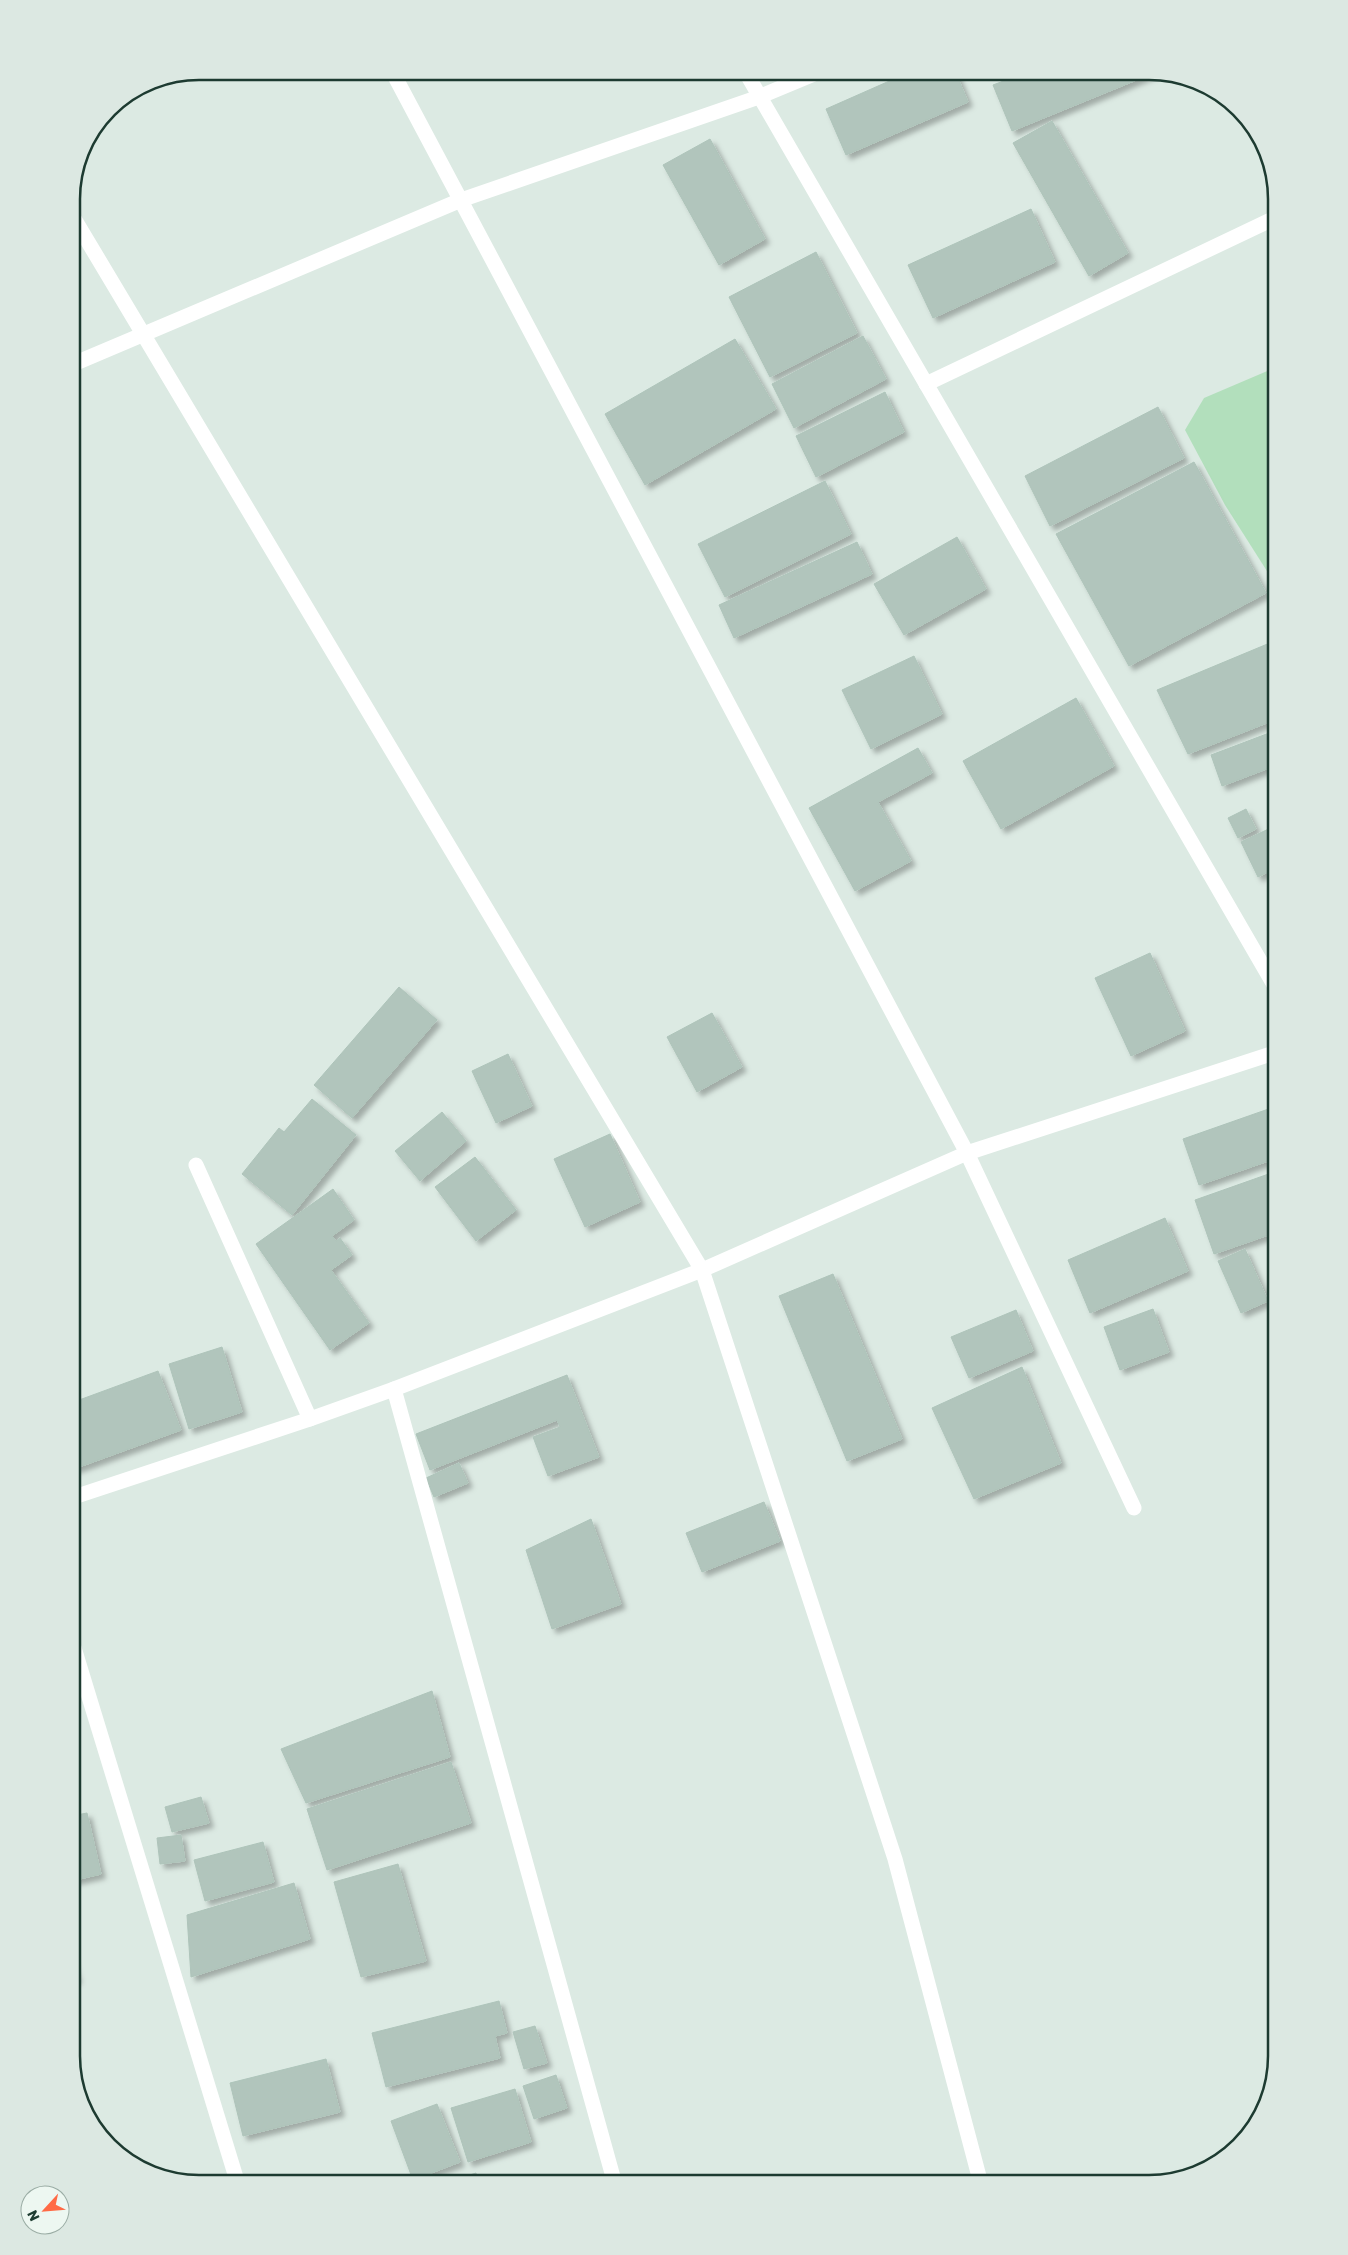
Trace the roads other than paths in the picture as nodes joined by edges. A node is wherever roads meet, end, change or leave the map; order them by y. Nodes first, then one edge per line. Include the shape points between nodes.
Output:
1 (397, 80) edge
2 (750, 80) edge
3 (801, 80) edge
4 (759, 97) junction
5 (461, 200) junction
6 (1268, 221) edge
7 (80, 229) edge
8 (142, 335) junction
9 (80, 361) edge
10 (926, 384) junction
11 (1268, 974) edge
12 (1268, 1055) edge
13 (967, 1153) junction
14 (196, 1165) dead end
15 (702, 1270) junction
16 (394, 1389) junction
17 (310, 1419) junction
18 (80, 1495) edge
19 (1134, 1508) dead end
20 (80, 1667) edge
21 (235, 2175) edge
22 (612, 2175) edge
23 (979, 2175) edge

1 - 5 street
2 - 4 street
3 - 4 street
4 - 5 street
4 - 10 street
5 - 8 street
5 - 13 street
6 - 10 street
7 - 8 street
8 - 9 street
8 - 15 street
10 - 11 street
12 - 13 street
13 - 15 street
13 - 19 street
14 - 17 street
15 - 16 street
15 - 23 street via 894,1859
16 - 17 street
16 - 22 street
17 - 18 street
20 - 21 street

